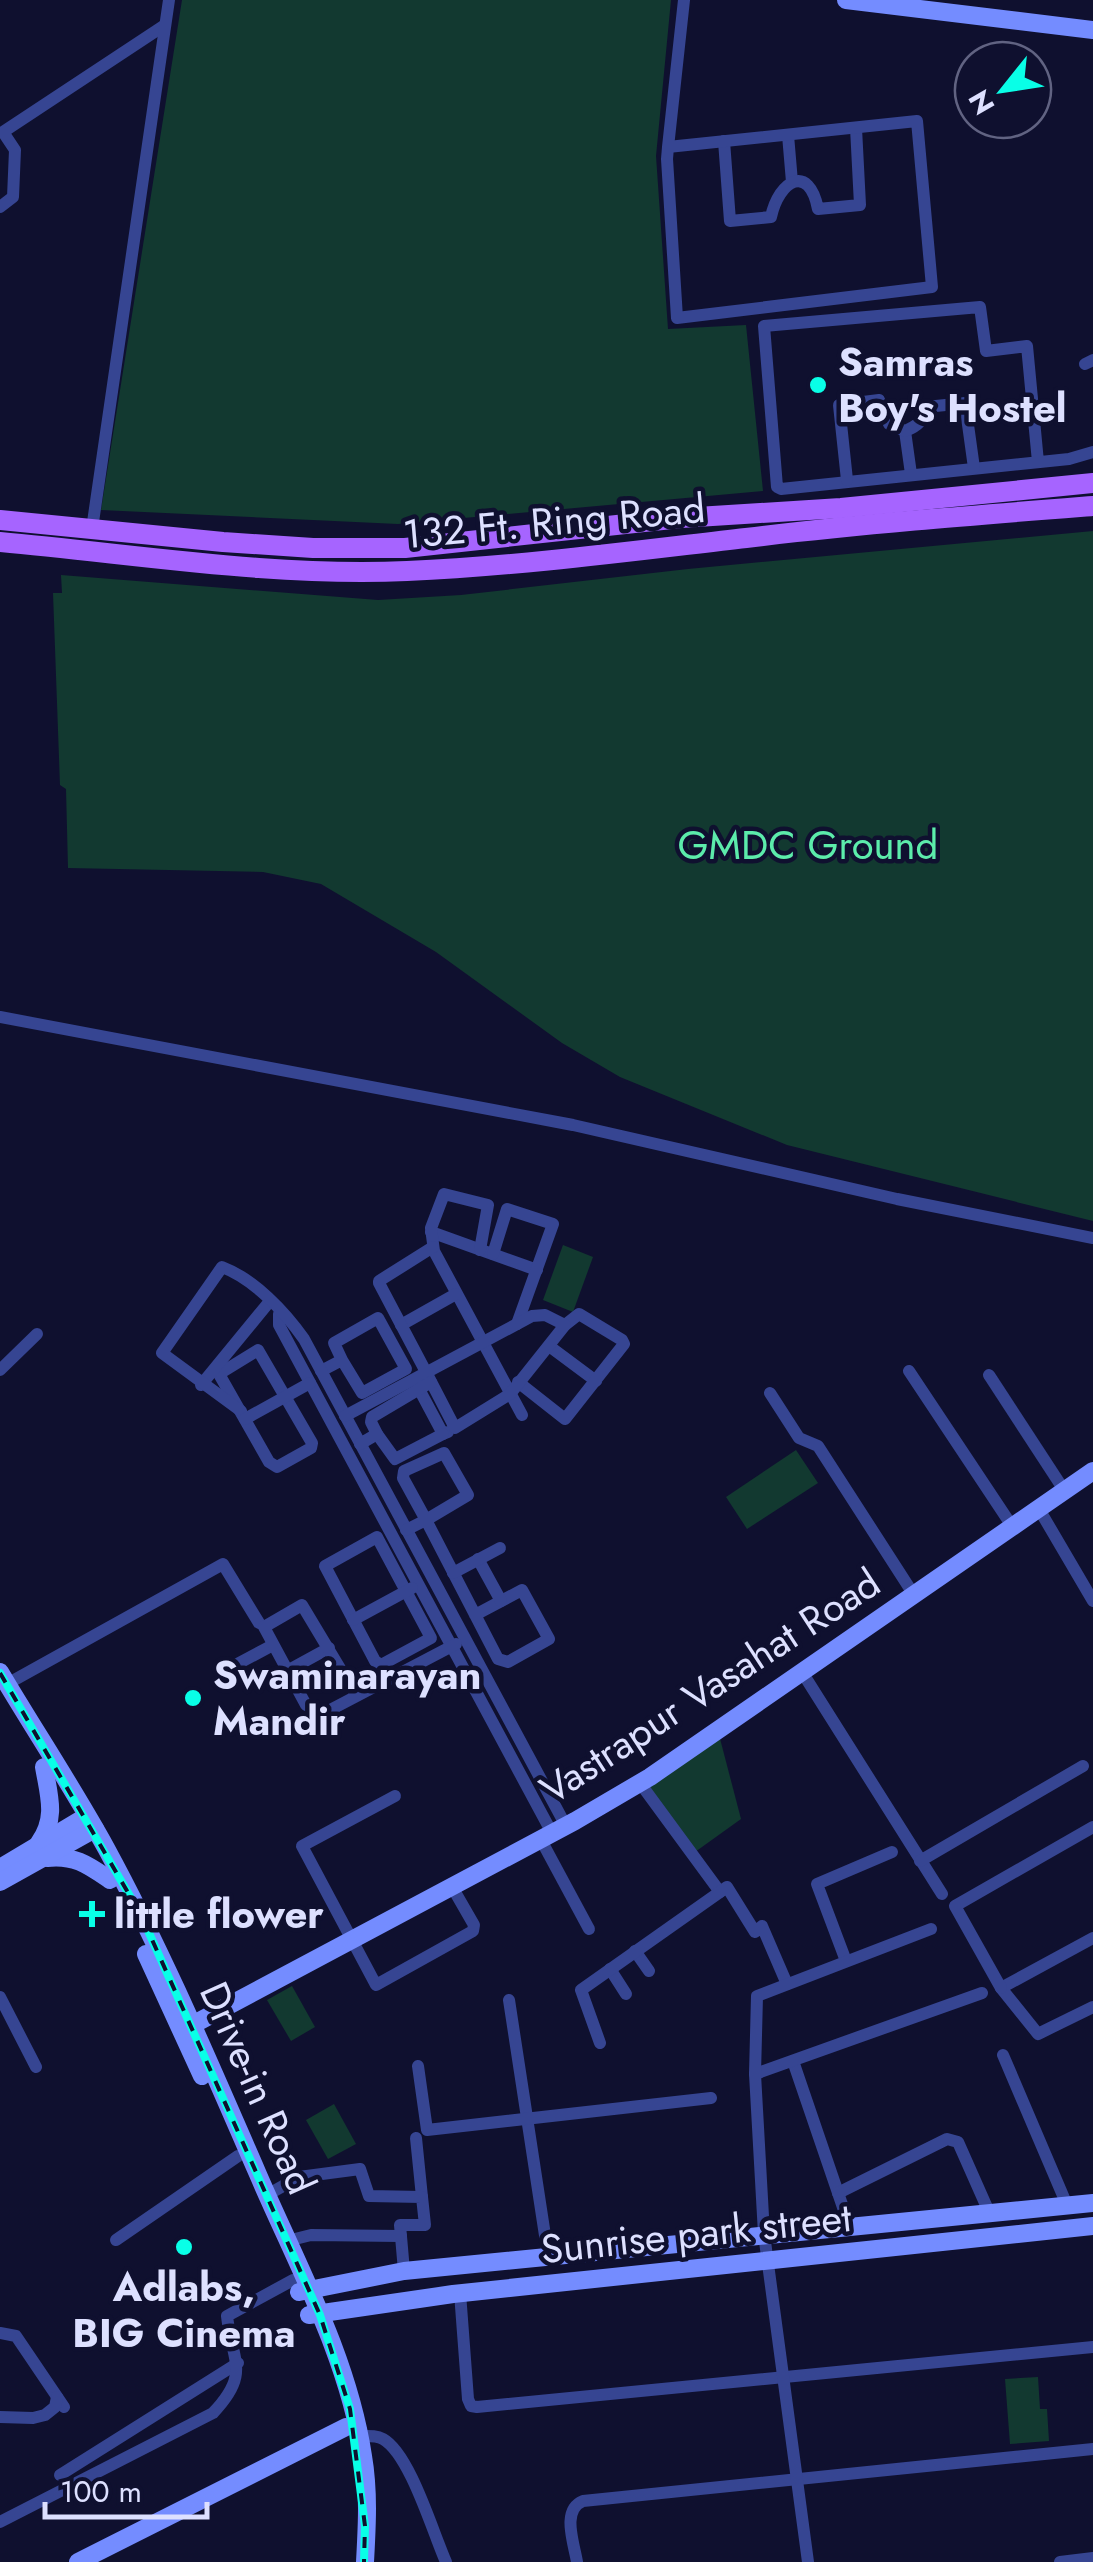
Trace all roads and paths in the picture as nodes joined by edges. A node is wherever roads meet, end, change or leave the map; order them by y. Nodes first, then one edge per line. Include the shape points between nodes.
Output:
1 (169, 0) edge
2 (684, 0) edge
3 (846, 0) edge
4 (165, 25) junction
5 (1093, 30) edge
6 (856, 128) junction
7 (788, 134) junction
8 (724, 141) junction
9 (668, 147) junction
10 (792, 182) junction
11 (0, 207) edge
12 (905, 431) junction
13 (1093, 452) edge
14 (1038, 462) junction
15 (974, 468) junction
16 (912, 474) junction
17 (846, 480) junction
18 (1093, 483) edge
19 (1093, 506) edge
20 (0, 512) edge
21 (0, 520) edge
22 (26, 523) junction
23 (92, 529) junction
24 (7, 545) edge
25 (0, 1017) edge
26 (431, 1232) junction
27 (1093, 1238) edge
28 (433, 1247) junction
29 (486, 1252) junction
30 (537, 1270) junction
31 (456, 1294) junction
32 (387, 1298) junction
33 (270, 1301) junction
34 (279, 1314) junction
35 (378, 1318) junction
36 (517, 1324) junction
37 (401, 1325) junction
38 (565, 1325) junction
39 (37, 1334) dead end
40 (482, 1343) junction
41 (549, 1346) junction
42 (342, 1360) junction
43 (0, 1370) edge
44 (321, 1371) junction
45 (909, 1371) dead end
46 (989, 1375) dead end
47 (425, 1381) junction
48 (596, 1381) junction
49 (310, 1383) junction
50 (201, 1384) junction
51 (514, 1388) junction
52 (770, 1392) dead end
53 (286, 1396) junction
54 (243, 1415) junction
55 (522, 1415) dead end
56 (345, 1416) junction
57 (449, 1431) junction
58 (377, 1434) junction
59 (360, 1444) junction
60 (1093, 1471) edge
61 (1064, 1490) junction
62 (1039, 1508) junction
63 (426, 1520) junction
64 (1012, 1526) junction
65 (406, 1530) junction
66 (388, 1542) junction
67 (500, 1548) dead end
68 (478, 1560) junction
69 (453, 1573) junction
70 (413, 1588) junction
71 (914, 1595) junction
72 (501, 1600) junction
73 (1093, 1600) edge
74 (475, 1615) junction
75 (352, 1620) junction
76 (258, 1623) dead end
77 (466, 1638) junction
78 (273, 1645) junction
79 (451, 1647) junction
80 (329, 1648) junction
81 (226, 1670) dead end
82 (288, 1671) junction
83 (802, 1672) junction
84 (2, 1683) edge
85 (356, 1695) junction
86 (306, 1705) dead end
87 (290, 1730) dead end
88 (1083, 1766) dead end
89 (44, 1767) junction
90 (640, 1784) junction
91 (396, 1796) dead end
92 (86, 1826) junction
93 (1093, 1827) edge
94 (553, 1832) junction
95 (892, 1852) dead end
96 (39, 1853) junction
97 (920, 1861) junction
98 (0, 1868) edge
99 (110, 1880) junction
100 (0, 1882) edge
101 (451, 1886) junction
102 (720, 1892) junction
103 (942, 1894) dead end
104 (589, 1929) dead end
105 (931, 1929) dead end
106 (1093, 1938) edge
107 (350, 1940) junction
108 (636, 1952) junction
109 (846, 1962) junction
110 (610, 1969) junction
111 (649, 1971) dead end
112 (786, 1984) junction
113 (1002, 1988) junction
114 (982, 1993) dead end
115 (626, 1994) dead end
116 (509, 2000) dead end
117 (2, 2006) edge
118 (1093, 2007) edge
119 (194, 2024) junction
120 (600, 2043) dead end
121 (1004, 2055) dead end
122 (793, 2061) junction
123 (418, 2066) dead end
124 (36, 2067) dead end
125 (755, 2074) junction
126 (710, 2098) dead end
127 (527, 2119) junction
128 (416, 2138) dead end
129 (238, 2156) junction
130 (838, 2192) junction
131 (267, 2194) junction
132 (422, 2197) junction
133 (1093, 2202) edge
134 (1067, 2205) junction
135 (989, 2212) junction
136 (849, 2225) junction
137 (1093, 2226) edge
138 (764, 2234) junction
139 (402, 2236) junction
140 (116, 2240) dead end
141 (287, 2241) junction
142 (548, 2255) junction
143 (769, 2261) junction
144 (404, 2271) junction
145 (300, 2287) junction
146 (460, 2293) junction
147 (313, 2314) junction
148 (0, 2334) edge
149 (1093, 2347) edge
150 (238, 2363) junction
151 (784, 2379) junction
152 (0, 2417) edge
153 (353, 2431) junction
154 (1093, 2449) edge
155 (60, 2475) dead end
156 (797, 2479) junction
157 (0, 2522) edge
158 (1093, 2558) edge
159 (78, 2562) edge
160 (354, 2562) edge
161 (366, 2562) edge
162 (446, 2562) edge
163 (577, 2562) edge
164 (808, 2562) edge
165 (1060, 2562) edge

1 - 4 street
2 - 9 street
3 - 5 main road
4 - 11 street via 3,132 15,150 14,197
4 - 23 street
6 - 7 street
6 - 9 street via 918,122 932,288 677,318
6 - 10 street via 860,205 818,209 815,193
7 - 8 street
7 - 10 street
8 - 9 street
8 - 10 street via 730,221 771,217 774,200
12 - 15 street via 923,419 926,407 965,403
12 - 16 street
12 - 17 street via 889,424 879,400 839,405
13 - 14 street
14 - 15 street
14 - 17 street via 1027,346 986,351 980,307 764,326 778,487
15 - 16 street
16 - 17 street
18 - 23 main road, 132 Ft. Ring Road via 405,548
19 - 24 main road, 132 Ft. Ring Road via 576,560 406,571 222,566
20 - 22 main road
21 - 22 main road, 132 Ft. Ring Road
22 - 23 main road, 132 Ft. Ring Road
25 - 27 street via 574,1125
26 - 28 street
26 - 29 street
26 - 29 street via 444,1194 487,1204
28 - 31 street
28 - 32 street via 380,1277
29 - 30 street
29 - 30 street via 507,1208 551,1222
30 - 36 street
31 - 37 street
31 - 40 street
32 - 35 street via 377,1308
32 - 37 street
33 - 34 street
33 - 50 street
33 - 50 street via 220,1268 162,1350
34 - 44 street via 288,1316
34 - 49 street
35 - 42 street via 334,1343
35 - 42 street via 406,1370 362,1393
36 - 38 street via 542,1314
36 - 40 street
37 - 47 street
38 - 41 street
38 - 48 street via 579,1314 624,1342
39 - 43 street
40 - 47 street
40 - 51 street
41 - 48 street
41 - 51 street
42 - 44 street
44 - 56 street
45 - 64 street
46 - 61 street
47 - 56 street
47 - 57 street
47 - 58 street via 372,1417
48 - 51 street via 565,1419
49 - 53 street
49 - 66 street
50 - 54 street
51 - 55 street
51 - 57 street
52 - 71 street via 798,1438 818,1446
53 - 54 street
53 - 54 street via 258,1350 219,1374
53 - 54 street via 312,1446 277,1467
56 - 59 street
57 - 58 street via 395,1459
58 - 59 street
59 - 65 street
60 - 61 main road, Vastrapur Vasahat Road
61 - 62 main road, Vastrapur Vasahat Road
62 - 64 main road, Vastrapur Vasahat Road
62 - 73 street
63 - 63 street via 403,1475 442,1452 468,1494
63 - 65 street
63 - 69 street
64 - 71 main road, Vastrapur Vasahat Road
65 - 77 street
66 - 70 street
66 - 75 street via 376,1537 325,1566
67 - 68 street
68 - 69 street
68 - 72 street
69 - 74 street
70 - 75 street
70 - 75 street via 429,1641 381,1666
70 - 79 street
71 - 83 main road, Vastrapur Vasahat Road
72 - 74 street
72 - 74 street via 524,1592 547,1642 504,1664
76 - 84 street via 224,1564
77 - 79 street
77 - 94 street
78 - 80 street via 264,1625 302,1605
78 - 81 street
78 - 82 street
79 - 85 street
79 - 94 street
80 - 82 street
80 - 85 street
82 - 86 street
83 - 90 main road, Vastrapur Vasahat Road
83 - 97 street
84 - 89 main road, Drive-in Road
84 - 92 main road, Drive-in Road
85 - 87 street
88 - 97 street
89 - 92 main road, Drive-in Road
89 - 96 main road via 52,1809
90 - 94 main road, Vastrapur Vasahat Road
90 - 102 street
91 - 107 street via 302,1846
92 - 96 main road
92 - 99 main road, Drive-in Road
92 - 119 main road, Drive-in Road
93 - 113 street via 955,1906
94 - 101 main road, Vastrapur Vasahat Road
94 - 104 street
95 - 109 street via 817,1884
96 - 98 main road
96 - 99 main road via 82,1861
96 - 100 main road
97 - 103 street
99 - 129 main road, Drive-in Road
101 - 107 main road, Vastrapur Vasahat Road
101 - 107 street via 473,1931 382,1984 372,1981
102 - 108 street
102 - 112 street via 728,1887 755,1932 762,1926
105 - 109 street
106 - 113 street
107 - 119 main road, Vastrapur Vasahat Road
108 - 110 street
108 - 111 street
109 - 112 street
110 - 115 street
110 - 120 street via 581,1990
112 - 125 street via 757,1996
113 - 118 street via 1038,2034
114 - 122 street
116 - 127 street
117 - 124 street
119 - 131 main road, Drive-in Road
121 - 134 street
122 - 125 street
122 - 130 street
123 - 127 street via 427,2130
125 - 138 street
126 - 127 street
127 - 142 street
128 - 132 street
129 - 140 street
129 - 145 main road, Drive-in Road
130 - 135 street via 947,2138 958,2142
130 - 136 street
131 - 132 street via 300,2177 360,2169 369,2196
131 - 141 main road, Drive-in Road
132 - 139 street via 424,2225 400,2226
133 - 134 main road
134 - 135 main road
135 - 136 main road
136 - 138 main road
137 - 143 main road, Sunrise park street
138 - 142 main road
138 - 143 street
139 - 141 street
139 - 144 street
141 - 145 main road, Drive-in Road
142 - 144 main road
143 - 146 main road, Sunrise park street
143 - 151 street
144 - 145 main road
145 - 147 main road, Drive-in Road
145 - 150 street via 227,2316
146 - 147 main road, Sunrise park street
146 - 151 street via 471,2406
147 - 153 main road, Drive-in Road via 345,2378
148 - 152 street via 16,2336 60,2402 45,2416
149 - 151 street
150 - 155 street
150 - 157 street via 232,2393 212,2413
151 - 156 street
153 - 159 main road
153 - 160 main road, Drive-in Road
153 - 161 main road, Drive-in Road via 368,2501
153 - 162 street via 386,2440 402,2459
154 - 156 street
156 - 163 street via 583,2501 570,2512
156 - 164 street
158 - 165 street

